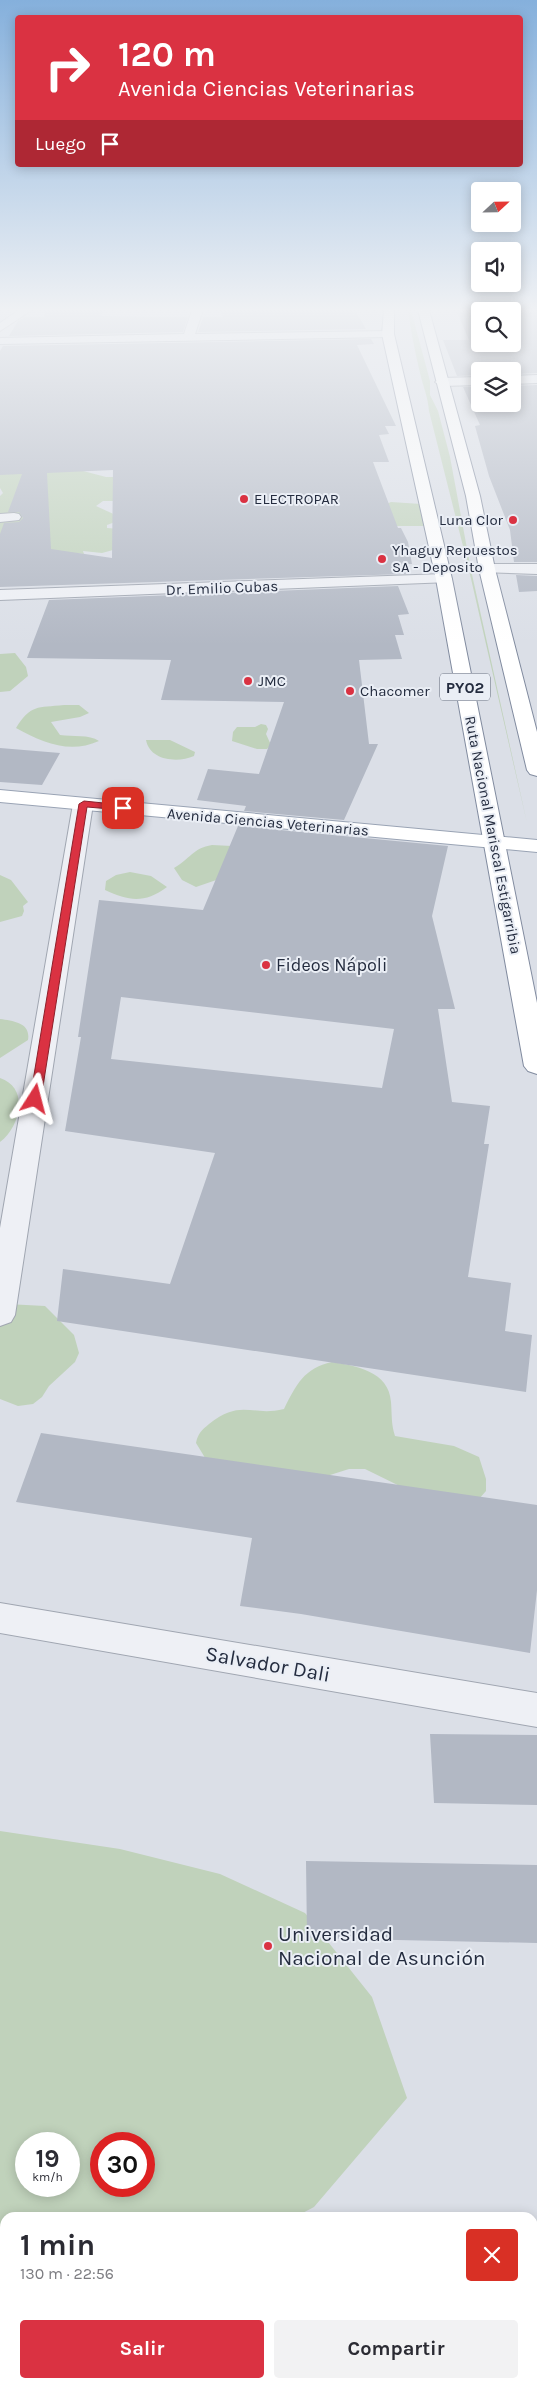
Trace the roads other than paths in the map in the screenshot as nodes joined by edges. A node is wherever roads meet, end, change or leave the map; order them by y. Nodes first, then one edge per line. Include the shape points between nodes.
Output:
1 (408, 421) edge
2 (452, 421) edge
3 (487, 569) junction
4 (537, 569) edge
5 (444, 579) junction
6 (0, 595) edge
7 (537, 770) edge
8 (0, 796) edge
9 (84, 804) junction
10 (495, 844) junction
11 (537, 846) edge
12 (537, 1066) edge
13 (0, 1315) edge
14 (0, 1618) edge
15 (537, 1710) edge

1 - 5 main road, Ruta Nacional Mariscal Estigarribia / PY02
2 - 3 main road, PY02 via 473,496
3 - 4 street
3 - 7 main road, PY02
5 - 6 street, Dr. Emilio Cubas
5 - 10 main road, Ruta Nacional Mariscal Estigarribia / PY02
8 - 9 main road, Avenida Ciencias Veterinarias
9 - 10 main road, Avenida Ciencias Veterinarias
9 - 13 street
10 - 11 main road, Avenida Ciencias Veterinarias
10 - 12 main road, Ruta Nacional Mariscal Estigarribia / PY02
14 - 15 street, Salvador Dali

